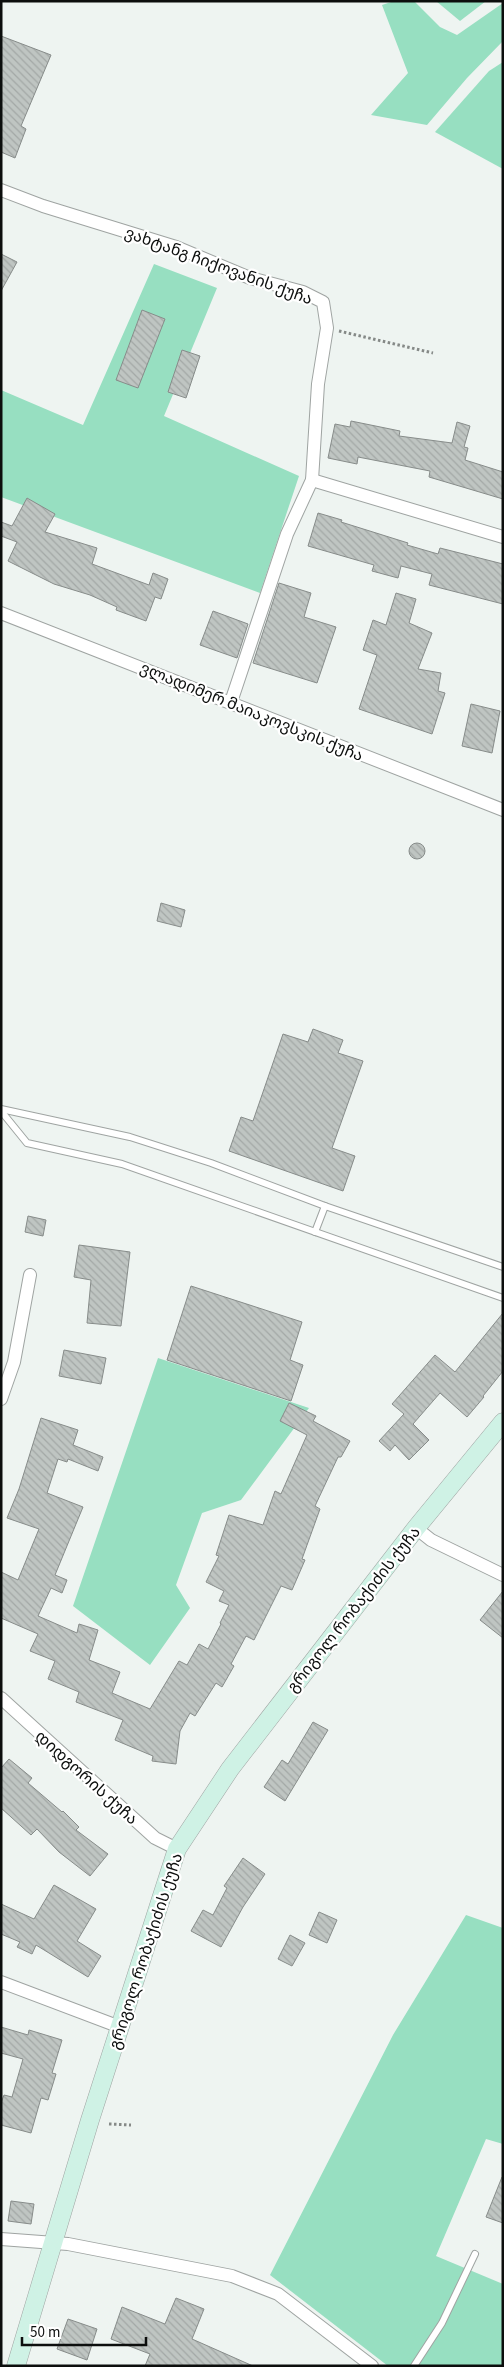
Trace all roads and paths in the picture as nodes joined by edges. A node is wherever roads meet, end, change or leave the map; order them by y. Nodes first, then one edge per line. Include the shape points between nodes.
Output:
1 (1, 190) edge
2 (327, 328) junction
3 (433, 353) dead end
4 (312, 480) junction
5 (503, 538) edge
6 (1, 613) edge
7 (231, 702) junction
8 (503, 810) edge
9 (1, 1110) edge
10 (325, 1206) junction
11 (315, 1232) junction
12 (503, 1267) edge
13 (30, 1275) dead end
14 (503, 1298) edge
15 (1, 1399) edge
16 (503, 1422) edge
17 (416, 1528) junction
18 (503, 1575) edge
19 (1, 1698) edge
20 (177, 1849) junction
21 (1, 1982) edge
22 (120, 2027) junction
23 (109, 2124) dead end
24 (131, 2124) dead end
25 (1, 2239) edge
26 (54, 2243) junction
27 (475, 2254) dead end
28 (16, 2366) edge
29 (372, 2366) edge
30 (414, 2366) edge

1 - 2 street, ვახტანგ ჩიქოვანის ქუჩა via 176,247 250,278 303,292 323,302
2 - 3 path
2 - 4 street, ვახტანგ ჩიქოვანის ქუჩა via 318,384
4 - 5 street
4 - 7 street via 287,534
6 - 7 street, ვლადიმერ მაიაკოვსკის ქუჩა
7 - 8 street, ვლადიმერ მაიაკოვსკის ქუჩა
9 - 10 lane via 130,1137 211,1163
9 - 11 lane via 27,1143 122,1164
10 - 11 lane
10 - 12 lane
11 - 14 lane
13 - 15 street via 14,1362
16 - 17 street, გრიგოლ რობაქიძის ქუჩა
17 - 18 street via 431,1540
17 - 20 street, გრიგოლ რობაქიძის ქუჩა via 230,1769
19 - 20 street, დიდგორის ქუჩა via 155,1838
20 - 22 street, გრიგოლ რობაქიძის ქუჩა
21 - 22 street
22 - 26 street, გრიგოლ რობაქიძის ქუჩა
23 - 24 path
25 - 26 street
26 - 28 street, გრიგოლ რობაქიძის ქუჩა
26 - 29 street via 232,2276 278,2294
27 - 30 lane via 442,2323

